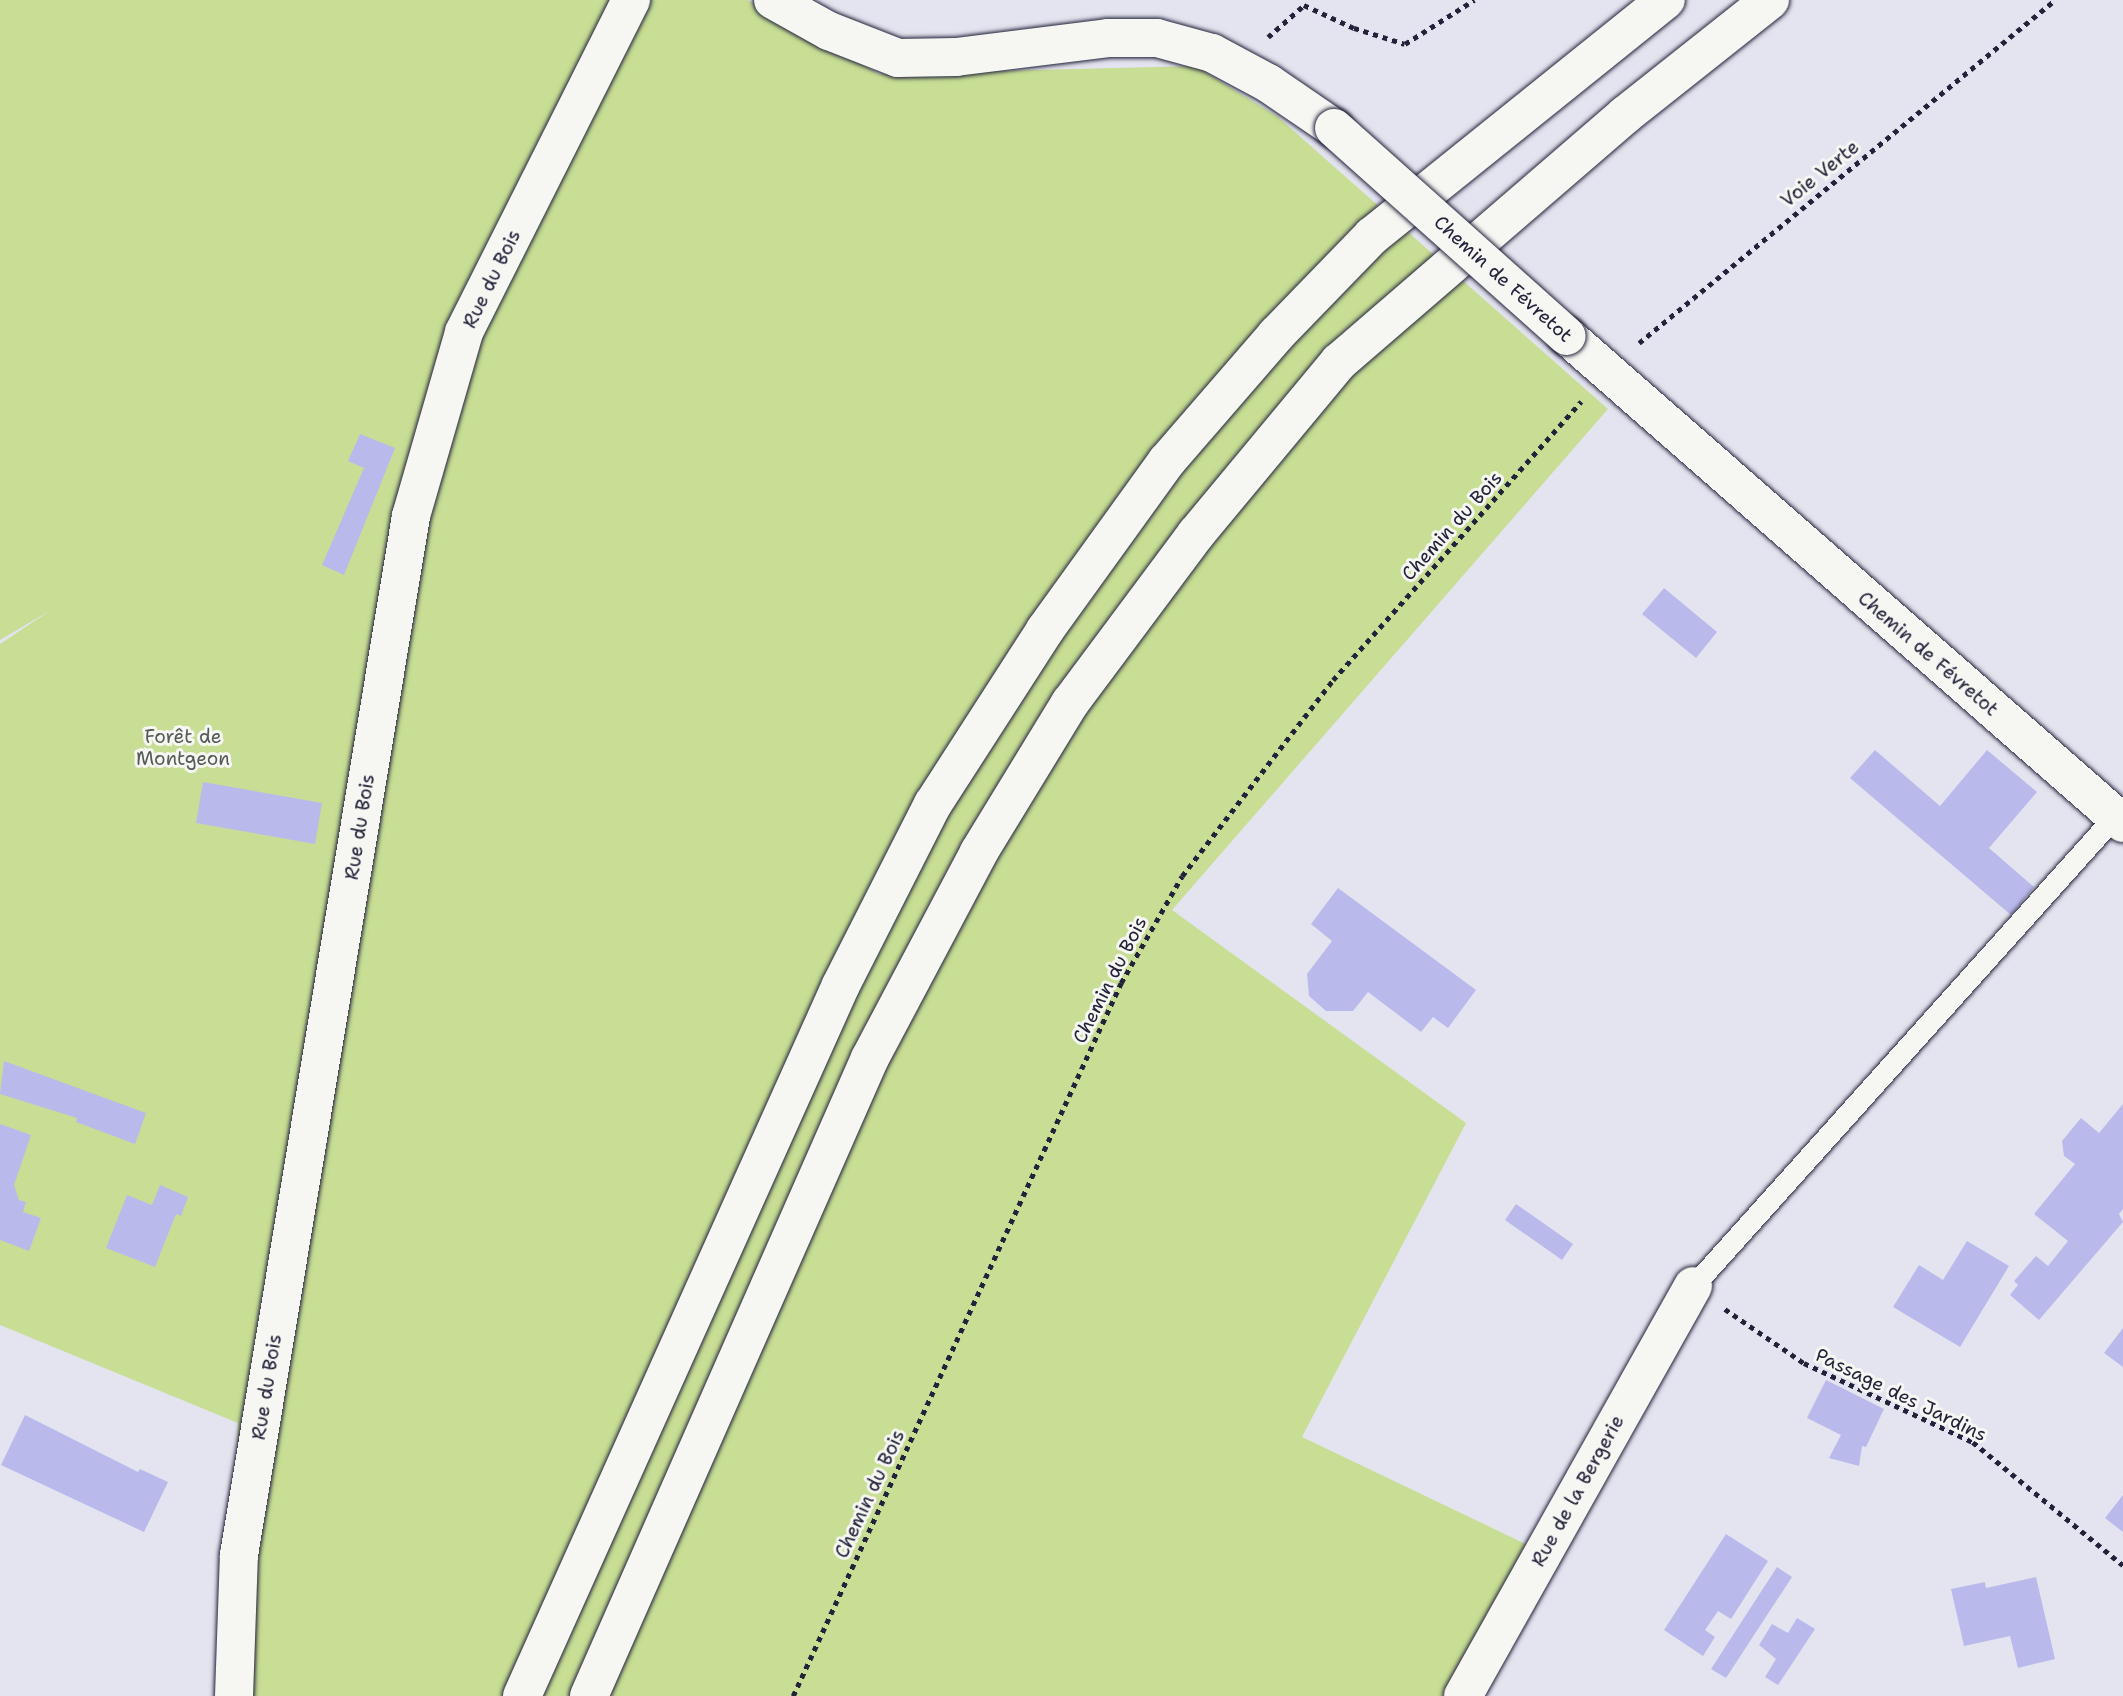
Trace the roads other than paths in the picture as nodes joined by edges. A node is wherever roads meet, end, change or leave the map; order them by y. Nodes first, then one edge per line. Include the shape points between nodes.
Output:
1 (631, 0) edge
2 (773, 0) edge
3 (1666, 0) edge
4 (1770, 0) edge
5 (2119, 820) edge
6 (1693, 1286) joint
7 (234, 1696) edge
8 (522, 1696) edge
9 (589, 1696) edge
10 (1464, 1696) edge

1 - 7 main road, Rue du Bois via 464,332 411,516 239,1555
2 - 5 main road, Chemin de Févretot, bridge via 829,31 898,58 956,57 1108,38 1157,38 1212,53 1268,83 1334,128 1605,373
3 - 8 main road via 1373,236 1276,335 1167,461 1045,630 933,804 841,985
4 - 9 main road via 1625,115 1339,362 1196,534 1070,702 979,852 870,1058
5 - 6 lane
6 - 10 main road, Rue de la Bergerie

